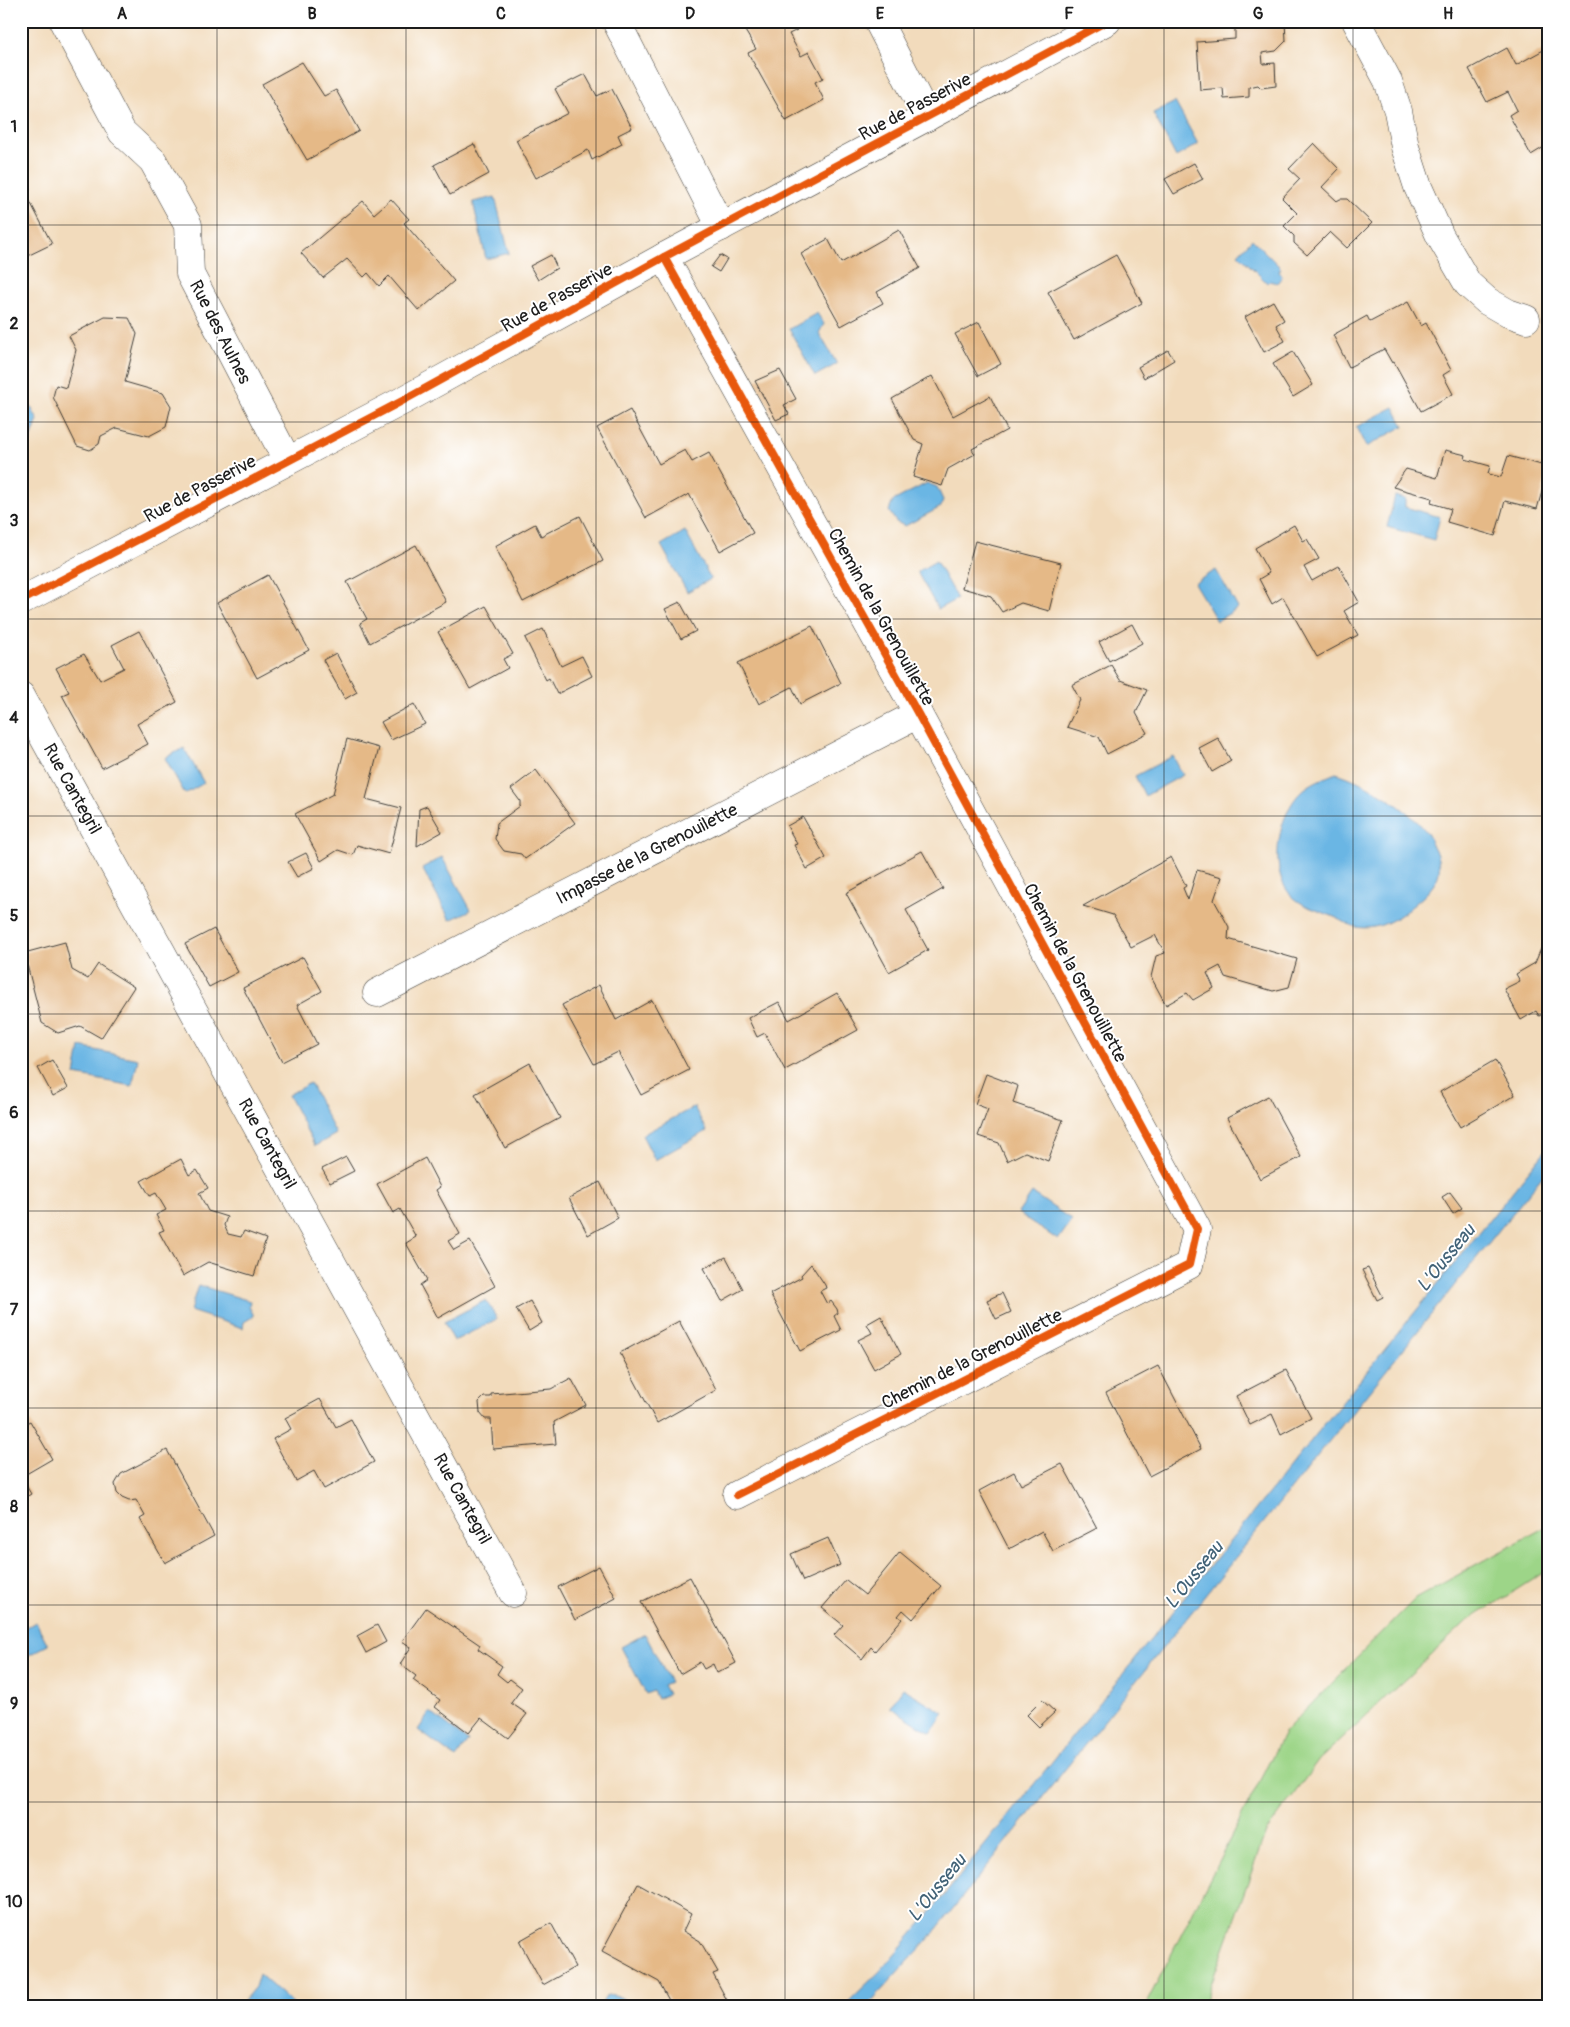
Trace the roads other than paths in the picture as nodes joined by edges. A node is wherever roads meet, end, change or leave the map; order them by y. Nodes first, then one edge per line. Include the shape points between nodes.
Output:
1 (63, 21) edge
2 (616, 21) edge
3 (878, 21) edge
4 (1107, 21) edge
5 (1356, 21) edge
6 (928, 118) junction
7 (721, 227) junction
8 (664, 257) junction
9 (1526, 319) dead end
10 (287, 460) junction
11 (21, 600) edge
12 (21, 696) edge
13 (918, 714) junction
14 (377, 993) dead end
15 (738, 1495) dead end
16 (513, 1593) dead end

1 - 10 street, Rue des Aulnes via 122,132 153,161 188,225 190,274
2 - 7 street
3 - 6 street
4 - 6 street, Rue de Passerive
5 - 9 street via 1388,81 1418,186 1440,236 1468,284 1487,301
6 - 7 street, Rue de Passerive
7 - 8 street, Rue de Passerive
8 - 10 street, Rue de Passerive via 406,399
8 - 13 street, Chemin de la Grenouillette
10 - 11 street, Rue de Passerive
12 - 16 street, Rue Cantegril
13 - 14 street, Impasse de la Grenouilette
13 - 15 street, Chemin de la Grenouillette via 1196,1229 1189,1265

